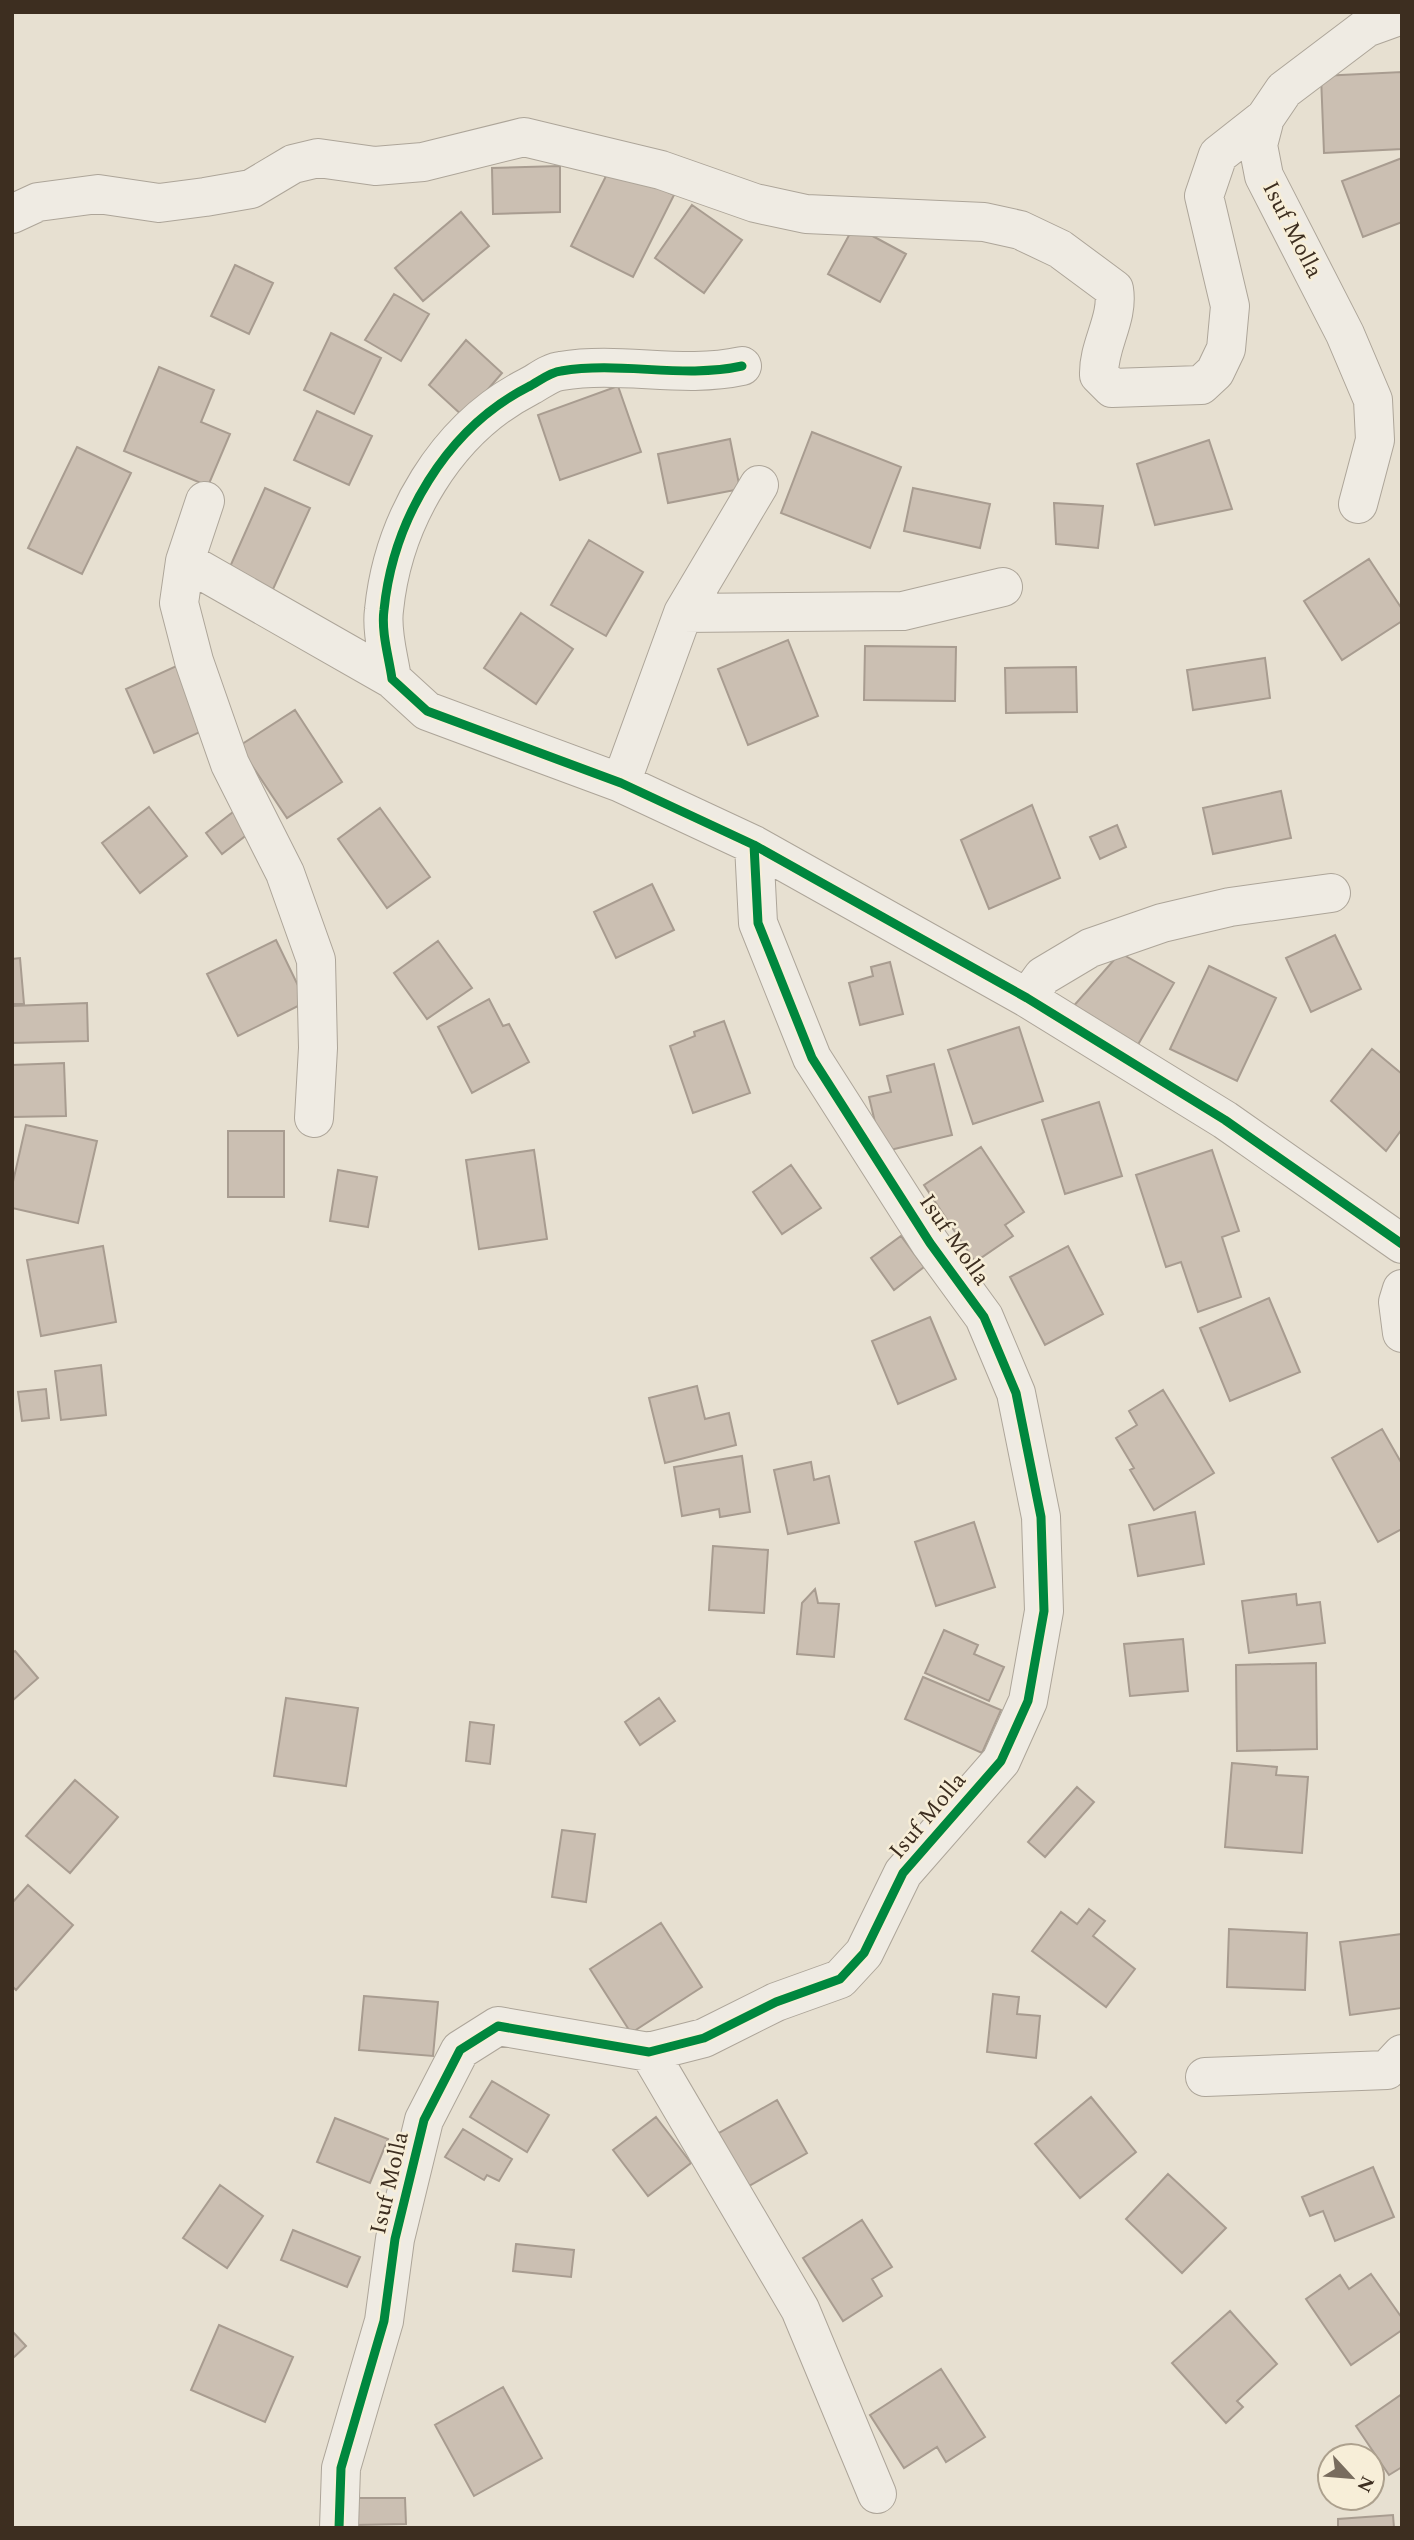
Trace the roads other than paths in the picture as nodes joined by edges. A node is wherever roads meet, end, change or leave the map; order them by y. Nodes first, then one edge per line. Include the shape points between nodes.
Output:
1 (1402, 15) edge
2 (1265, 118) junction
3 (12, 214) edge
4 (742, 366) dead end
5 (759, 485) dead end
6 (205, 501) dead end
7 (1358, 504) dead end
8 (185, 561) junction
9 (1003, 587) dead end
10 (683, 613) junction
11 (392, 679) junction
12 (621, 783) junction
13 (754, 845) junction
14 (1331, 893) dead end
15 (1027, 998) junction
16 (314, 1118) dead end
17 (1402, 1244) edge
18 (1402, 1289) edge
19 (1402, 1333) edge
20 (649, 2052) junction
21 (1397, 2073) edge
22 (1205, 2077) dead end
23 (877, 2494) dead end
24 (339, 2528) edge

1 - 2 street, Isuf Molla via 1366,28 1294,82
2 - 3 street via 1218,155 1204,196 1230,306 1226,349 1215,372 1201,385 1112,388 1099,375 1099,355 1117,304 1114,289 1060,248 1020,230 984,222 806,214 755,203 661,170 524,137 423,162 375,166 318,158 293,164 251,189 205,197 159,203 98,194 38,202
2 - 7 street, Isuf Molla via 1258,145 1264,176 1345,334 1373,400 1375,440
4 - 11 street via 712,373 642,368 559,371 508,397 460,439 419,496 394,549 383,613
5 - 10 street
6 - 8 street
8 - 11 street
8 - 16 street via 179,603 194,661 230,764 285,873 316,960
9 - 10 street via 904,611
10 - 12 street
11 - 12 street via 427,710
12 - 13 street
13 - 15 street
13 - 20 street, Isuf Molla via 758,923 812,1058 930,1243 984,1317 1016,1392 1041,1517 1044,1611 1028,1701 1001,1762 903,1873 864,1953 840,1979 776,2002 704,2038
14 - 15 street via 1230,907 1150,927 1090,948 1043,976
15 - 17 street via 1225,1119
18 - 19 street via 1398,1303
20 - 23 street via 800,2309
20 - 24 street, Isuf Molla via 498,2026 460,2050 424,2120 395,2239 384,2321 341,2468
21 - 22 street

